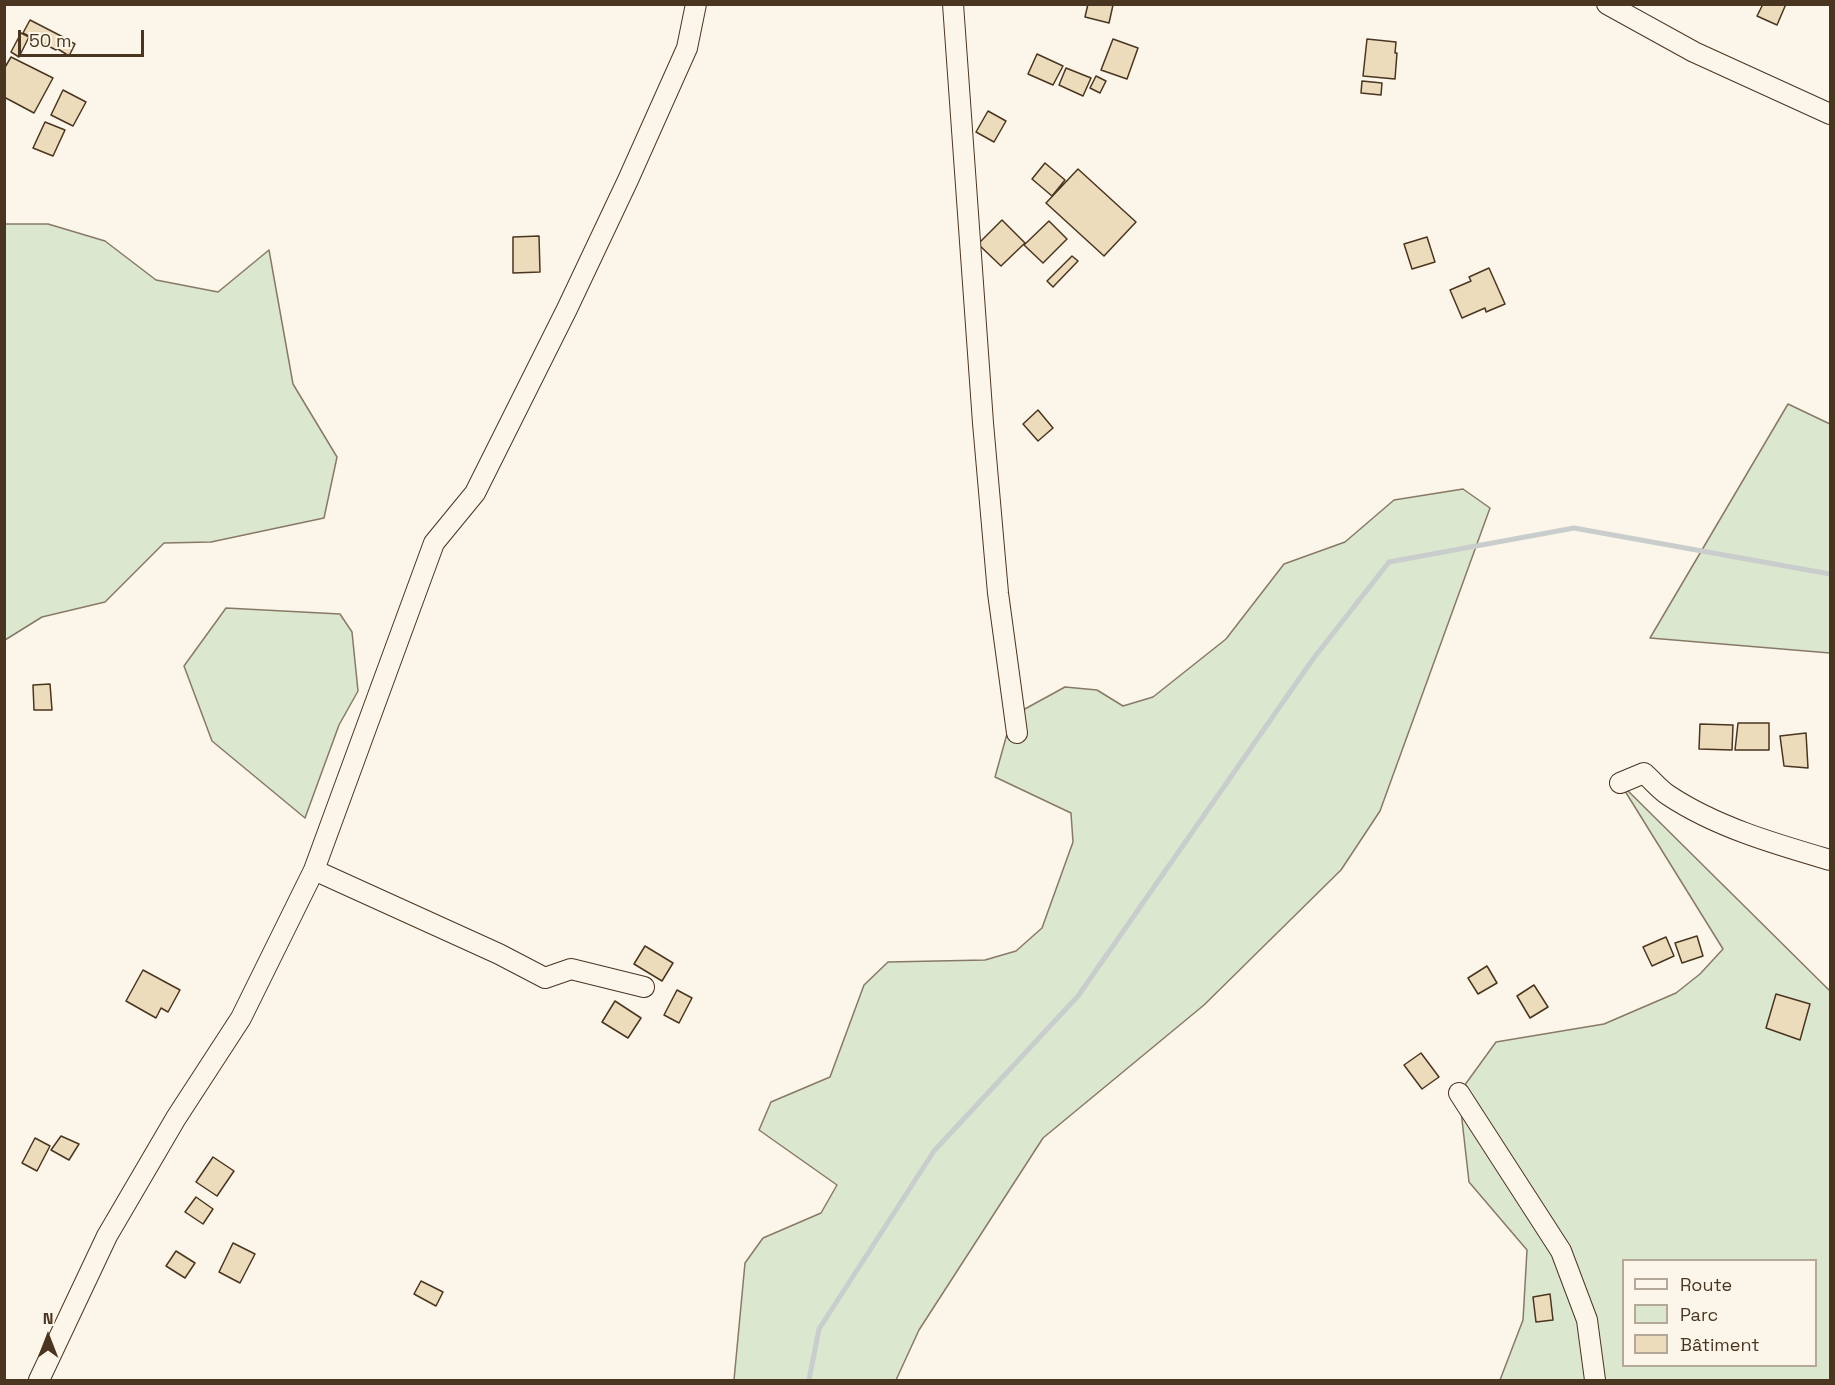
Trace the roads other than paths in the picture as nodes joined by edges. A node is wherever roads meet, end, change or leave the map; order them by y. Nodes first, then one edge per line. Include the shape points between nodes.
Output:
1 (696, 4) edge
2 (953, 4) edge
3 (1607, 4) edge
4 (1830, 114) edge
5 (1017, 733) dead end
6 (1620, 783) dead end
7 (1830, 860) edge
8 (314, 870) junction
9 (644, 987) dead end
10 (1459, 1093) dead end
11 (39, 1380) edge
12 (1595, 1380) edge

1 - 8 street via 687,48 567,309 475,493 434,543
2 - 5 street via 985,445 998,593
3 - 4 street via 1694,52
6 - 7 street via 1644,773 1666,794 1707,817
8 - 9 street via 545,978 571,969
8 - 11 street via 240,1018 107,1236
10 - 12 street via 1561,1251 1587,1320

